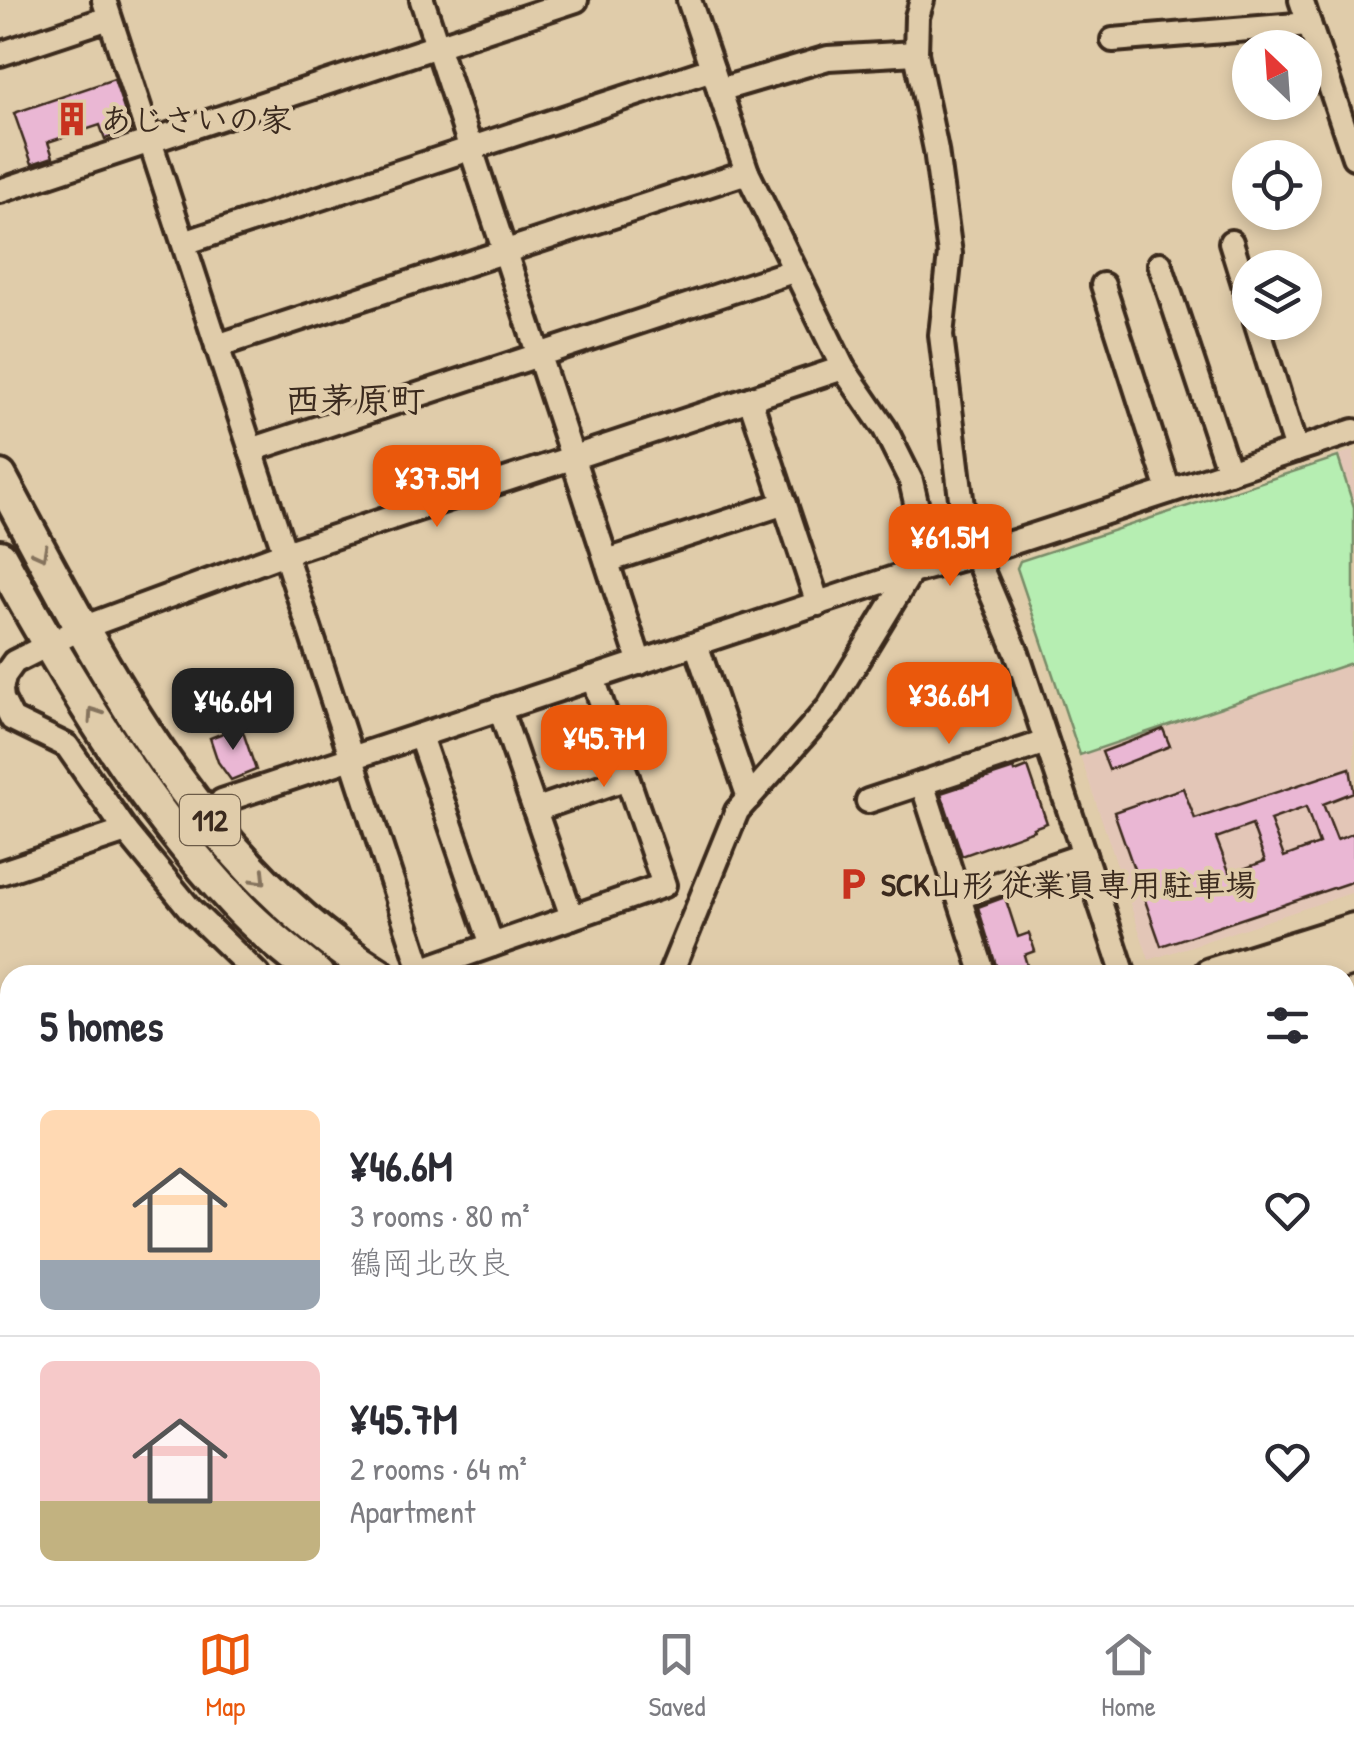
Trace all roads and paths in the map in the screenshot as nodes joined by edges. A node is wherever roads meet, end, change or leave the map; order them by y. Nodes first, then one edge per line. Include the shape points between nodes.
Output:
1 (422, 0) edge
2 (576, 0) edge
3 (689, 0) edge
4 (922, 0) edge
5 (1301, 0) edge
6 (106, 9) edge
7 (1310, 24) junction
8 (1113, 40) dead end
9 (438, 46) junction
10 (916, 52) junction
11 (0, 54) edge
12 (716, 79) junction
13 (149, 139) junction
14 (471, 148) junction
15 (1354, 157) edge
16 (747, 172) junction
17 (0, 191) edge
18 (1231, 242) dead end
19 (184, 243) junction
20 (1233, 250) edge
21 (505, 251) junction
22 (1160, 264) dead end
23 (793, 271) junction
24 (1103, 286) dead end
25 (1262, 340) edge
26 (218, 346) junction
27 (539, 355) junction
28 (843, 368) junction
29 (750, 399) junction
30 (1354, 431) edge
31 (252, 450) junction
32 (1296, 450) junction
33 (572, 458) junction
34 (1229, 472) junction
35 (0, 478) edge
36 (1168, 492) junction
37 (784, 503) junction
38 (285, 552) junction
39 (974, 555) junction
40 (0, 557) edge
41 (606, 561) junction
42 (912, 572) junction
43 (818, 604) junction
44 (82, 628) junction
45 (696, 644) junction
46 (48, 645) junction
47 (640, 662) junction
48 (592, 678) junction
49 (500, 709) junction
50 (420, 736) junction
51 (1046, 742) junction
52 (353, 758) junction
53 (627, 778) junction
54 (922, 783) junction
55 (749, 798) junction
56 (222, 801) dead end
57 (868, 801) dead end
58 (535, 810) junction
59 (126, 831) junction
60 (1084, 855) junction
61 (0, 873) edge
62 (959, 897) junction
63 (572, 917) junction
64 (1354, 930) edge
65 (492, 945) junction
66 (248, 965) edge
67 (305, 965) edge
68 (364, 965) edge
69 (418, 965) edge
70 (434, 965) edge
71 (674, 965) edge
72 (981, 965) edge
73 (1121, 965) edge
74 (1242, 965) edge

1 - 9 street
2 - 9 street
3 - 12 street
4 - 10 street
5 - 7 street
6 - 11 street
6 - 13 street
7 - 8 street
7 - 15 street
9 - 13 street
9 - 14 street
10 - 12 street via 828,58
10 - 39 street via 950,254 941,335
12 - 14 street
12 - 16 street
13 - 17 street
13 - 19 street
14 - 19 street
14 - 21 street
16 - 21 street
16 - 23 street
18 - 20 street
19 - 26 street
21 - 26 street
21 - 27 street
22 - 34 street
23 - 27 street
23 - 28 street
24 - 36 street
25 - 32 street
26 - 31 street
27 - 31 street
27 - 33 street
28 - 29 street
28 - 42 street via 911,481 920,557
29 - 33 street
29 - 37 street
30 - 32 street
31 - 38 street
32 - 34 street
33 - 38 street
33 - 41 street
34 - 36 street
35 -> 44 highway, 112
36 - 39 street
37 - 41 street
37 - 43 street
38 - 44 street
38 - 52 street
39 - 42 street
39 - 51 street
40 - 46 highway, 112
41 - 47 street
42 - 43 street
42 - 55 street via 828,706
43 - 45 street
44 - 46 street
44 -> 68 highway, 112 via 197,805 260,881
45 - 47 street
45 - 55 street
46 - 59 street via 9,668 2,699 12,718 68,746
67 -> 46 highway, 112 via 237,906 168,824
47 - 48 street
48 - 49 street
48 - 53 street
49 - 50 street
49 - 58 street
50 - 52 street
50 - 65 street
51 - 54 street
51 - 60 street
52 - 56 street
52 - 69 street
53 - 58 street
53 - 63 street via 664,885
54 - 57 street
54 - 62 street
55 - 71 street via 736,811
58 - 63 street
59 - 61 street
59 - 66 street via 190,909
60 - 62 street
60 - 73 street
62 - 72 street
63 - 65 street
64 - 74 highway
65 - 70 street

